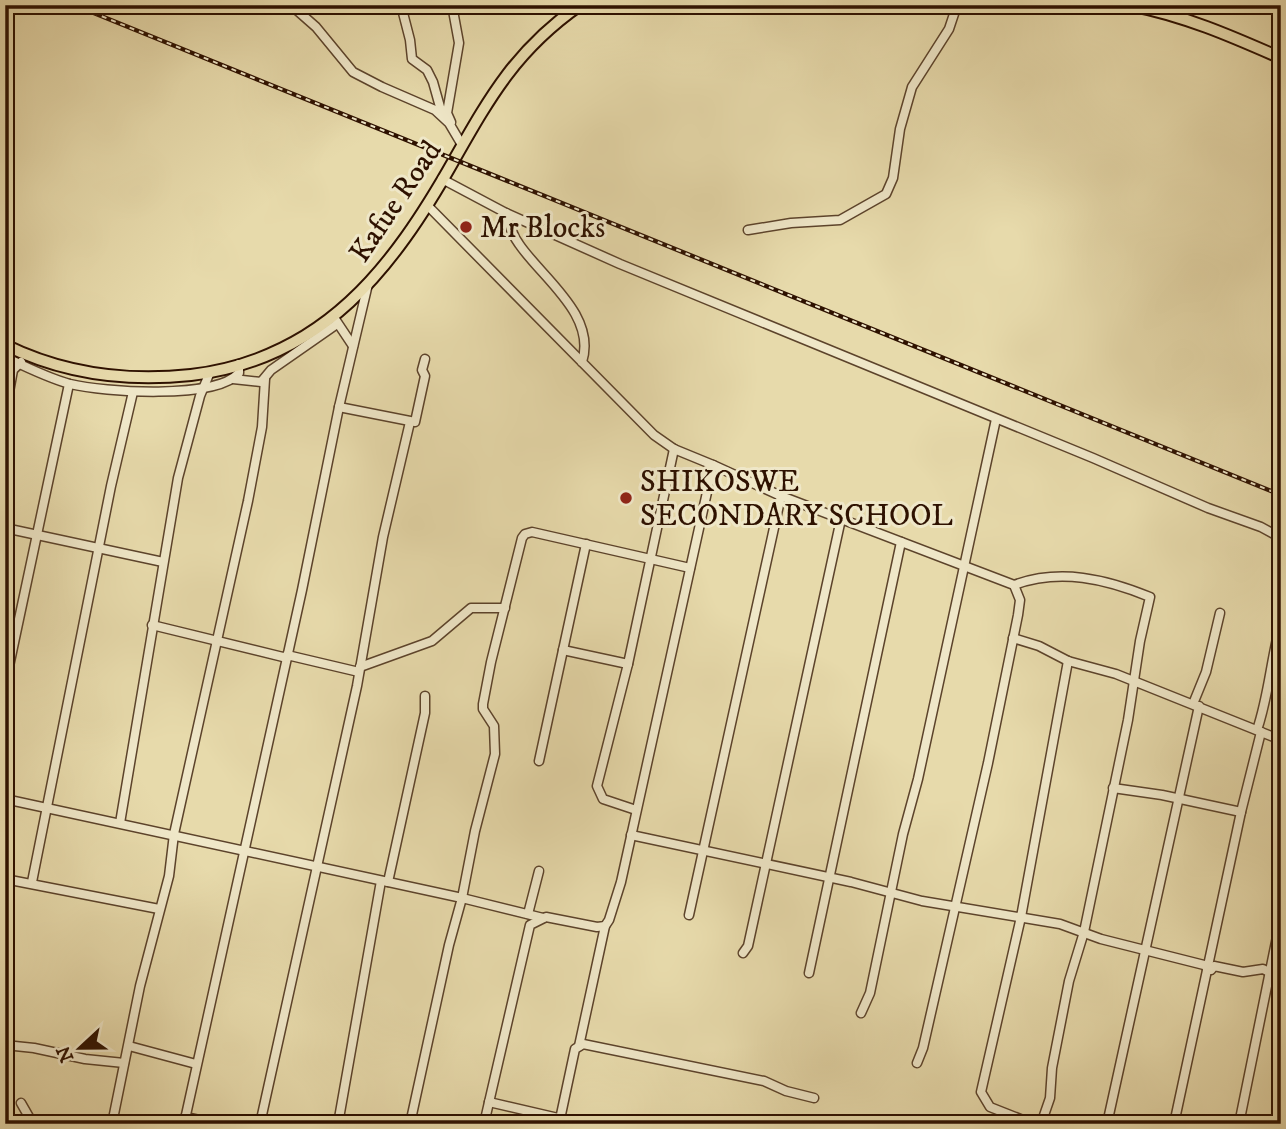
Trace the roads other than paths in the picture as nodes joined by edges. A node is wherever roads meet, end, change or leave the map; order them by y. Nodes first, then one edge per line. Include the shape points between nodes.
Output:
1 (291, 5) edge
2 (401, 5) edge
3 (452, 5) edge
4 (580, 5) edge
5 (957, 5) edge
6 (1129, 5) edge
7 (1281, 58) edge
8 (442, 114) junction
9 (459, 140) junction
10 (442, 179) junction
11 (427, 205) junction
12 (506, 213) junction
13 (748, 230) dead end
14 (369, 284) junction
15 (335, 320) junction
16 (5, 345) edge
17 (353, 346) junction
18 (5, 357) edge
19 (22, 359) junction
20 (425, 359) dead end
21 (582, 362) junction
22 (239, 364) junction
23 (210, 372) junction
24 (233, 379) junction
25 (265, 379) junction
26 (69, 384) junction
27 (202, 389) junction
28 (133, 392) junction
29 (339, 407) junction
30 (5, 414) edge
31 (996, 419) junction
32 (410, 422) junction
33 (674, 449) junction
34 (713, 466) junction
35 (781, 496) junction
36 (841, 519) junction
37 (5, 528) edge
38 (39, 534) junction
39 (1281, 538) edge
40 (901, 542) junction
41 (586, 544) junction
42 (98, 548) junction
43 (651, 557) junction
44 (163, 562) junction
45 (962, 567) junction
46 (690, 568) junction
47 (1014, 585) junction
48 (505, 608) junction
49 (1220, 613) dead end
50 (1281, 622) edge
51 (152, 625) junction
52 (1013, 638) junction
53 (218, 641) junction
54 (562, 650) junction
55 (287, 657) junction
56 (1068, 661) junction
57 (628, 664) junction
58 (360, 670) junction
59 (1132, 682) junction
60 (5, 685) edge
61 (425, 696) dead end
62 (1196, 705) junction
63 (1259, 731) junction
64 (1281, 740) edge
65 (538, 761) dead end
66 (1113, 788) junction
67 (5, 799) edge
68 (1180, 800) junction
69 (46, 808) junction
70 (636, 810) junction
71 (1241, 812) junction
72 (120, 823) junction
73 (174, 834) junction
74 (631, 835) junction
75 (703, 849) junction
76 (243, 850) junction
77 (766, 864) junction
78 (315, 866) junction
79 (539, 871) dead end
80 (829, 878) junction
81 (5, 879) edge
82 (384, 881) junction
83 (32, 882) junction
84 (891, 892) junction
85 (462, 898) junction
86 (956, 906) junction
87 (159, 909) junction
88 (528, 914) junction
89 (689, 915) dead end
90 (1281, 916) edge
91 (1021, 917) junction
92 (542, 918) junction
93 (605, 926) junction
94 (1084, 932) junction
95 (1144, 949) junction
96 (743, 953) dead end
97 (1207, 967) junction
98 (1269, 972) junction
99 (809, 974) dead end
100 (861, 1013) dead end
101 (5, 1045) edge
102 (129, 1045) junction
103 (579, 1046) junction
104 (124, 1063) junction
105 (916, 1063) dead end
106 (196, 1064) junction
107 (814, 1098) dead end
108 (489, 1102) junction
109 (21, 1103) dead end
110 (184, 1120) edge
111 (560, 1121) edge
112 (33, 1124) edge
113 (112, 1124) edge
114 (218, 1124) edge
115 (260, 1124) edge
116 (338, 1124) edge
117 (410, 1124) edge
118 (484, 1124) edge
119 (584, 1124) edge
120 (1033, 1124) edge
121 (1041, 1124) edge
122 (1107, 1124) edge
123 (1174, 1124) edge
124 (1239, 1124) edge

1 - 8 street via 354,72
2 - 8 street via 412,59 427,70
3 - 9 street via 459,43 447,113
4 - 9 highway, Kafue Road via 522,55
5 - 13 street via 949,29 912,87 886,194 840,220
6 - 7 highway via 1207,26
8 - 9 street
9 - 10 highway, Kafue Road
10 - 11 highway, Kafue Road
10 - 12 street
11 - 14 highway, Kafue Road via 394,256
11 - 21 street
12 - 21 street via 520,247 578,319 585,345
12 - 31 street
14 - 15 highway, Kafue Road
14 - 17 street
15 - 17 street
15 - 22 highway, Kafue Road
15 - 25 street
16 - 19 highway, Kafue Road
17 - 29 street
18 - 19 street
19 - 23 highway, Kafue Road via 115,377
19 - 26 street
19 - 30 street via 13,370
20 - 32 street via 417,417
21 - 33 street
22 - 23 highway, Kafue Road
22 - 24 street
23 - 27 street
24 - 25 street
24 - 27 street
25 - 53 street via 262,427
26 - 28 street
26 - 38 street
27 - 28 street
27 - 44 street via 183,453
28 - 42 street
29 - 32 street
29 - 55 street
31 - 39 street
31 - 45 street
32 - 58 street via 383,537
33 - 34 street
33 - 43 street
34 - 35 street
34 - 46 street
35 - 36 street
35 - 75 street
36 - 40 street
36 - 77 street
37 - 38 street
38 - 42 street
38 - 60 street
40 - 45 street
40 - 80 street
41 - 43 street
41 - 48 street via 525,534
41 - 54 street
42 - 44 street
42 - 69 street
43 - 46 street
43 - 57 street
44 - 51 street
45 - 47 street
45 - 84 street
46 - 70 street
47 - 52 street via 1020,600
47 - 59 street via 1047,576 1073,576 1123,586 1150,597
48 - 58 street via 471,608 432,640
48 - 85 street via 483,704 494,726 495,754
49 - 62 street
50 - 63 street
51 - 53 street
51 - 72 street
52 - 56 street
52 - 86 street
53 - 55 street
53 - 73 street
54 - 57 street
54 - 65 street
55 - 58 street
55 - 76 street
56 - 59 street
56 - 91 street
57 - 70 street via 597,786 603,799
58 - 78 street
59 - 62 street
59 - 66 street
61 - 82 street via 425,713
62 - 63 street
62 - 68 street
63 - 64 street
63 - 71 street
66 - 68 street
66 - 94 street
67 - 69 street
68 - 71 street
68 - 95 street
69 - 72 street
69 - 83 street
70 - 74 street
71 - 97 street
72 - 73 street
73 - 76 street
73 - 87 street
74 - 75 street
74 - 93 street via 615,904
75 - 77 street
75 - 89 street
76 - 78 street
76 - 106 street
77 - 80 street
77 - 96 street
78 - 82 street
78 - 115 street
79 - 88 street
80 - 84 street
80 - 99 street
81 - 83 street
82 - 85 street
82 - 116 street
83 - 87 street
84 - 86 street
84 - 100 street via 870,993
85 - 88 street
85 - 117 street
86 - 91 street
86 - 105 street
87 - 102 street
88 - 92 street
90 - 98 street
91 - 94 street
91 - 120 street via 981,1092 990,1107
92 - 93 street
92 - 108 street via 530,925
93 - 103 street
94 - 95 street
94 - 121 street via 1069,981 1050,1098
95 - 97 street
95 - 122 street
97 - 98 street
97 - 123 street
98 - 124 street
101 - 104 street
102 - 104 street
102 - 106 street
103 - 107 street via 722,1072
103 - 111 street
104 - 113 street
106 - 110 street
108 - 111 street
108 - 118 street
109 - 112 street
110 - 114 street
111 - 119 street

